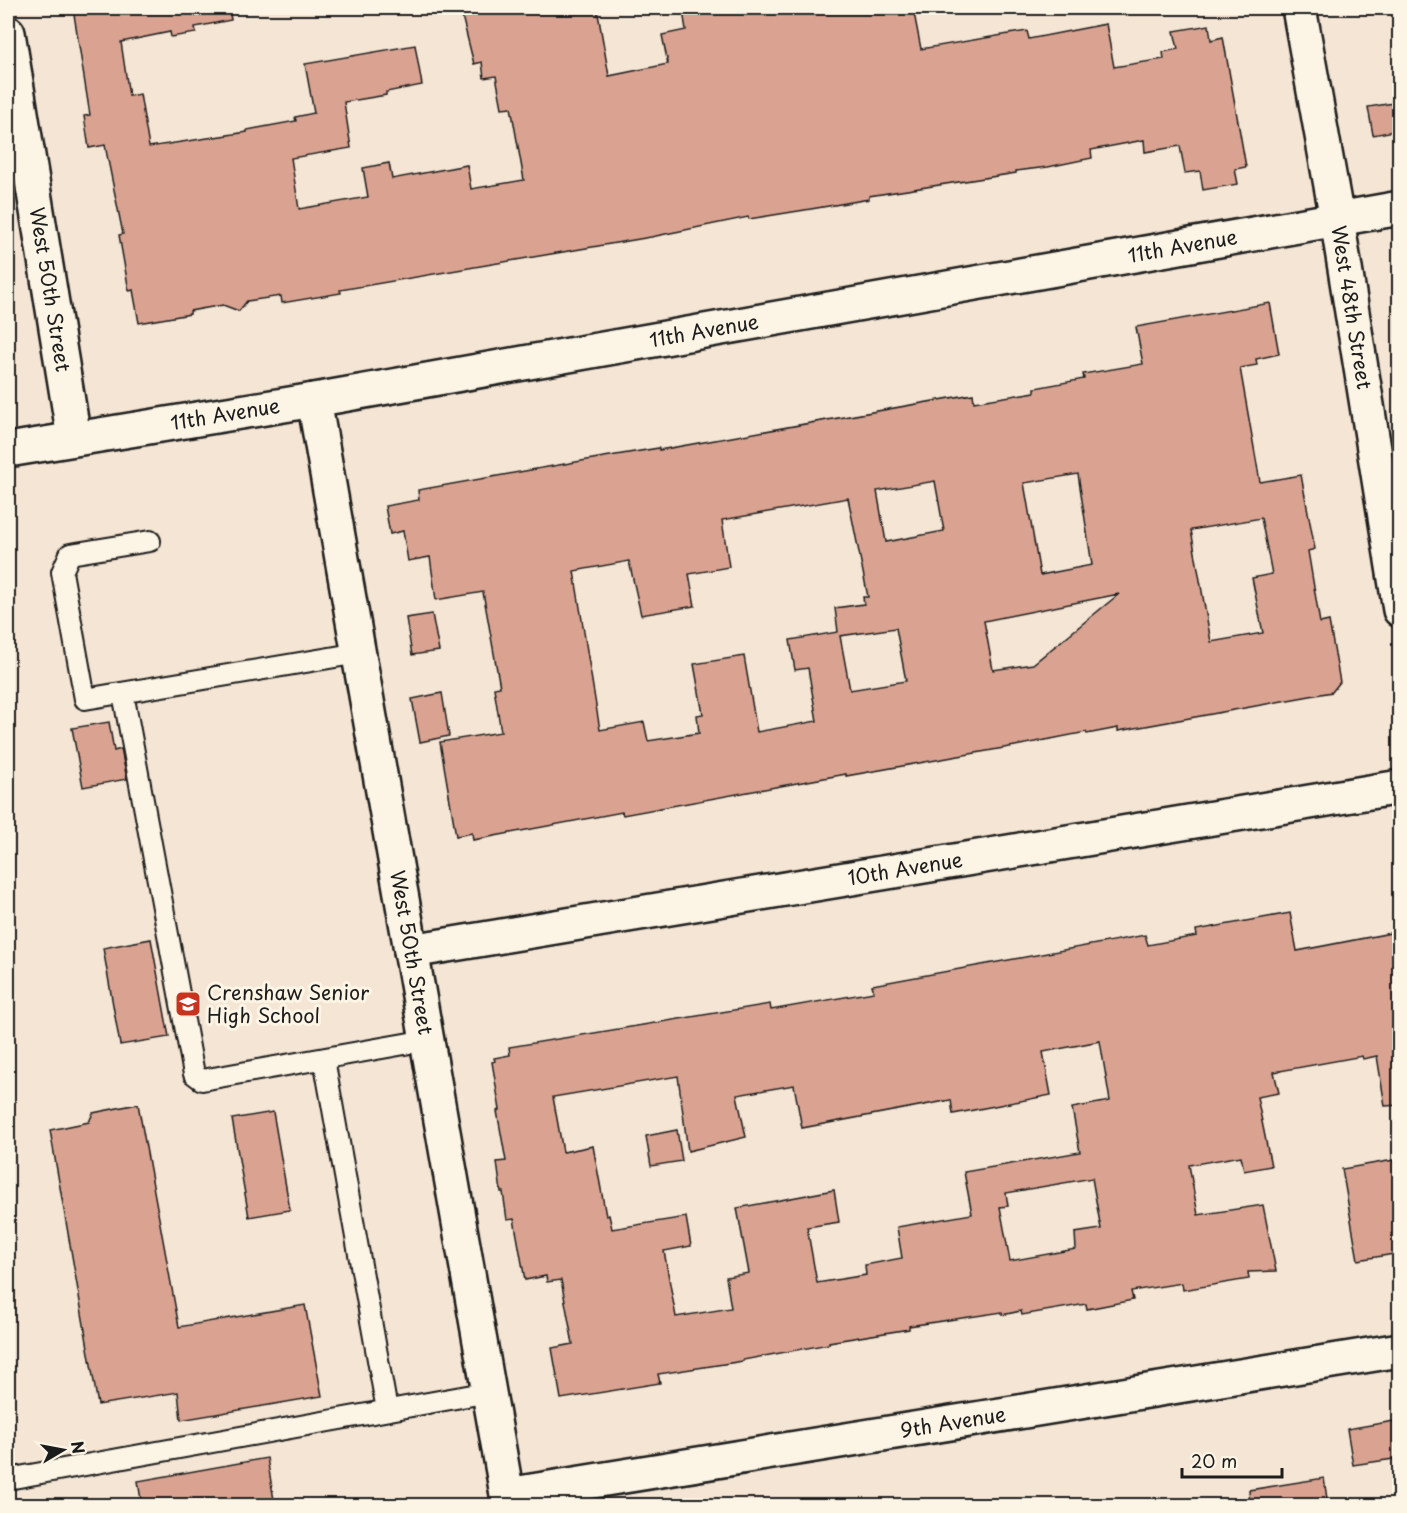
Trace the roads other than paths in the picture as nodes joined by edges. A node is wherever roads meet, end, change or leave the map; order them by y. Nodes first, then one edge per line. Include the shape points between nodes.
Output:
1 (1299, 8) edge
2 (8, 33) edge
3 (1400, 208) edge
4 (1337, 219) junction
5 (314, 400) junction
6 (74, 438) junction
7 (8, 450) edge
8 (150, 541) dead end
9 (1400, 610) edge
10 (359, 653) junction
11 (123, 693) junction
12 (1400, 787) edge
13 (411, 951) junction
14 (427, 1040) junction
15 (324, 1059) junction
16 (1400, 1350) edge
17 (489, 1392) junction
18 (387, 1410) junction
19 (8, 1479) edge
20 (508, 1500) edge

1 - 4 street, West 48th Street
2 - 6 street, West 50th Street
3 - 4 street, 11th Avenue
4 - 5 street, 11th Avenue
4 - 9 street, West 48th Street
5 - 6 street, 11th Avenue
5 - 10 street, West 50th Street
6 - 7 street, 11th Avenue
8 - 11 lane via 70,554 62,572 85,699
10 - 11 lane
10 - 13 street, West 50th Street
11 - 15 lane via 194,1074 202,1080
12 - 13 street, 10th Avenue
13 - 14 street, West 50th Street
14 - 15 lane
14 - 17 street, West 50th Street
15 - 18 lane
16 - 20 street, 9th Avenue
17 - 18 lane
17 - 20 street, West 50th Street
18 - 19 lane

